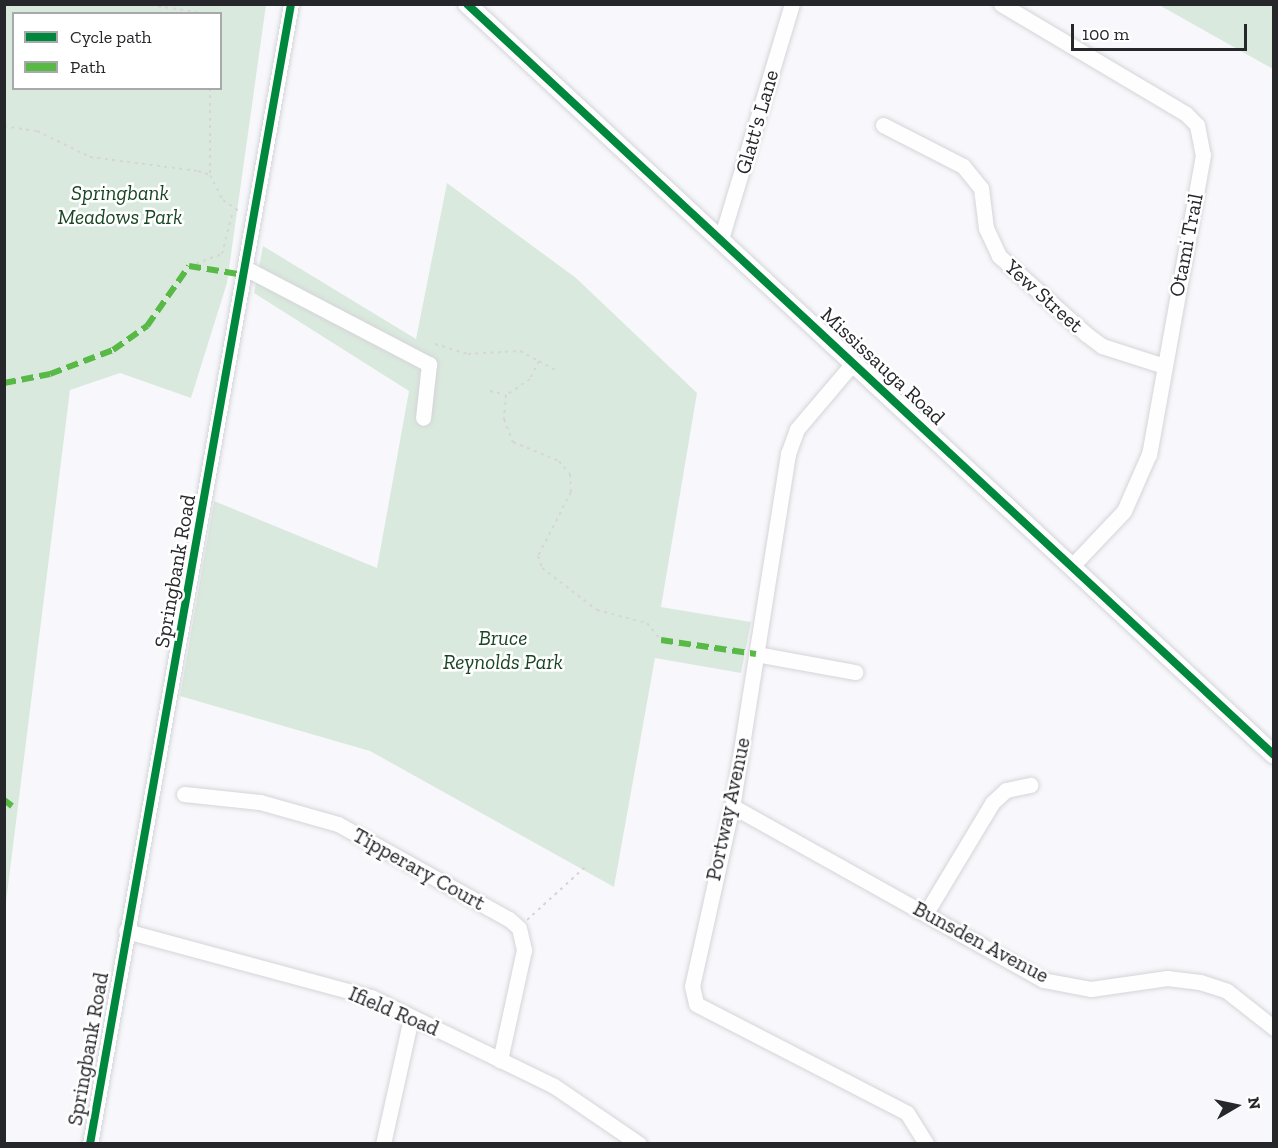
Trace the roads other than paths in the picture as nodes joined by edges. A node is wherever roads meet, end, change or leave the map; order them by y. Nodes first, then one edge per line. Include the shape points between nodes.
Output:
1 (291, 4) edge
2 (467, 4) edge
3 (792, 4) edge
4 (1001, 4) edge
5 (883, 126) dead end
6 (721, 239) junction
7 (245, 268) junction
8 (854, 363) junction
9 (1164, 366) junction
10 (423, 418) dead end
11 (1072, 566) junction
12 (756, 654) junction
13 (855, 672) dead end
14 (1274, 755) edge
15 (1030, 785) dead end
16 (184, 794) dead end
17 (732, 806) junction
18 (926, 913) junction
19 (126, 931) junction
20 (411, 1018) junction
21 (1274, 1028) edge
22 (500, 1060) junction
23 (90, 1143) edge
24 (384, 1143) edge
25 (639, 1143) edge
26 (926, 1143) edge

1 - 7 street, Springbank Road
2 - 6 main road, Mississauga Road
3 - 6 street, Glatt's Lane
4 - 9 street, Otami Trail via 1197,125 1203,155
5 - 9 street, Yew Street via 963,166 981,188 986,228 999,256 1086,334 1102,346
6 - 8 main road, Mississauga Road
7 - 10 street via 429,364
7 - 19 street, Springbank Road
8 - 11 main road, Mississauga Road
8 - 12 street, Portway Avenue via 835,378 794,437
9 - 11 street, Otami Trail via 1149,454 1138,483 1107,533
11 - 14 main road, Mississauga Road
12 - 13 street
12 - 17 street, Portway Avenue
15 - 18 street via 1006,790 992,803
16 - 22 street, Tipperary Court via 260,802 338,824 519,928 524,950
17 - 18 street, Bunsden Avenue
17 - 26 street, Portway Avenue via 695,958 696,1004 907,1113
18 - 21 street, Bunsden Avenue via 1043,980 1091,989 1167,978 1200,982 1227,991
19 - 20 street, Ifield Road via 371,997
19 - 23 street, Springbank Road
20 - 22 street, Ifield Road
20 - 24 street
22 - 25 street, Ifield Road via 554,1086

